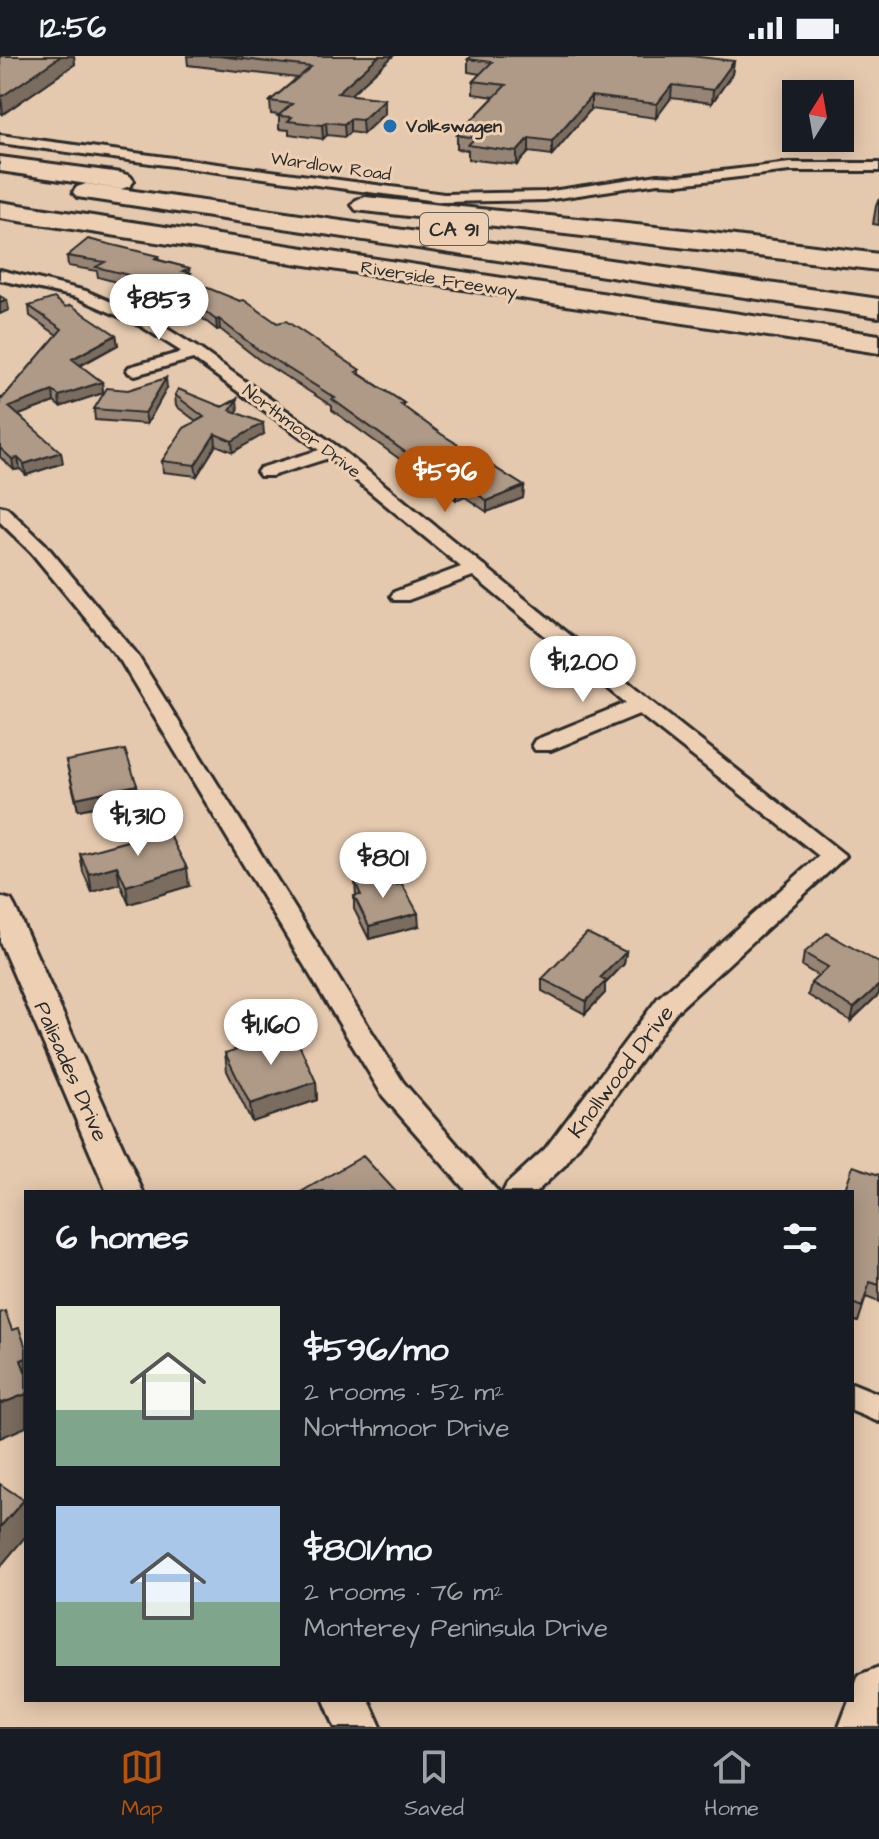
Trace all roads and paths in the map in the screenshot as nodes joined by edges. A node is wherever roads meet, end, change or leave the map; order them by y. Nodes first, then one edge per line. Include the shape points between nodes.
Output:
1 (0, 139) edge
2 (879, 158) edge
3 (787, 162) junction
4 (0, 164) edge
5 (879, 167) edge
6 (30, 168) junction
7 (0, 179) edge
8 (0, 192) edge
9 (0, 210) edge
10 (879, 262) edge
11 (0, 275) edge
12 (879, 291) edge
13 (564, 298) junction
14 (879, 308) edge
15 (879, 323) edge
16 (879, 344) edge
17 (195, 353) junction
18 (135, 370) dead end
19 (879, 371) edge
20 (332, 451) junction
21 (266, 472) dead end
22 (0, 512) edge
23 (477, 568) junction
24 (401, 596) dead end
25 (641, 705) junction
26 (543, 745) dead end
27 (834, 856) joint
28 (0, 907) edge
29 (124, 1190) edge
30 (482, 1190) edge
31 (519, 1190) edge
32 (854, 1398) edge
33 (879, 1408) edge
34 (879, 1695) edge
35 (347, 1702) edge
36 (358, 1727) edge
37 (868, 1727) edge

1 - 3 street, Wardlow Road via 444,198 545,196
2 - 3 street, Wardlow Road
3 - 5 street, Wardlow Road
4 - 6 highway, CA 91
6 - 10 highway
6 - 12 highway, CA 91
7 - 14 highway
8 - 15 highway
9 - 13 highway, Riverside Freeway / CA 91
11 - 17 street, Northmoor Drive via 81,294 147,323
13 - 16 highway, Riverside Freeway / CA 91
13 - 19 highway via 628,321
17 - 18 street
17 - 20 street, Northmoor Drive
20 - 21 street
20 - 23 street, Northmoor Drive
22 - 30 street via 38,548 129,657 393,1089
23 - 24 street
23 - 25 street, Northmoor Drive
25 - 26 street
25 - 27 street, Northmoor Drive
27 - 31 street, Knollwood Drive via 667,1005 555,1157
28 - 29 street, Palisades Drive
32 - 33 street
34 - 37 main road
35 - 36 street

